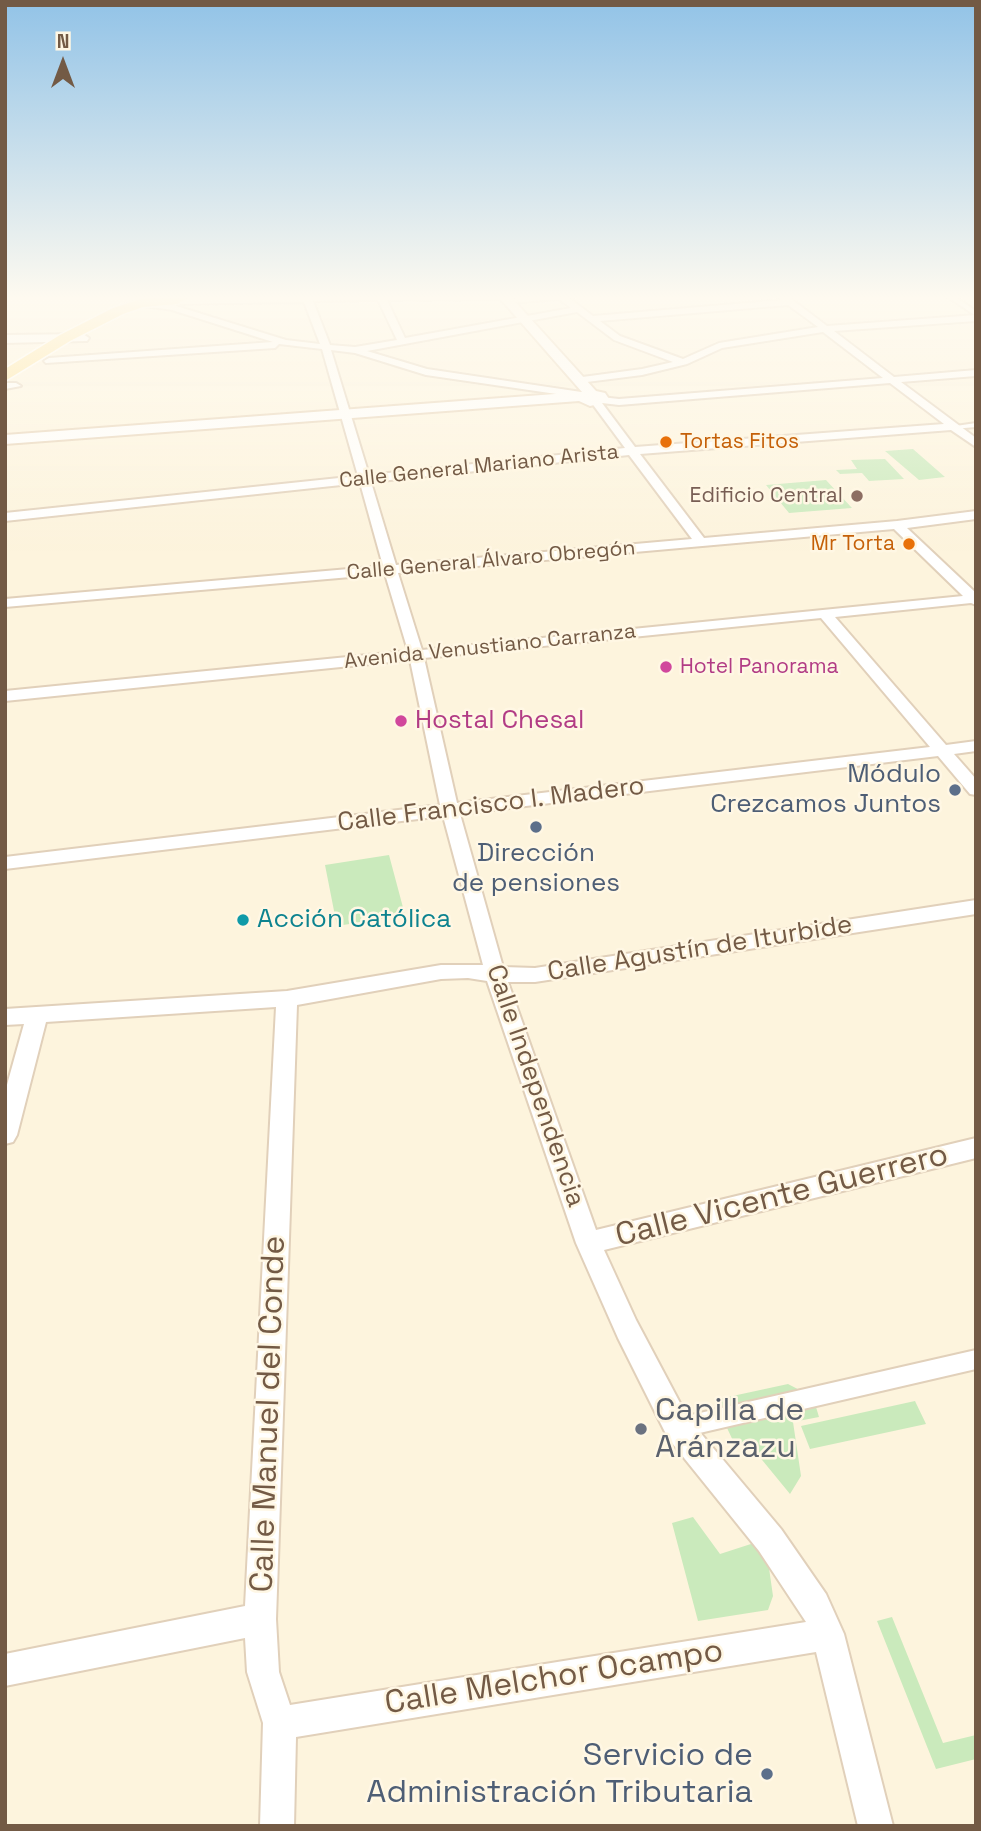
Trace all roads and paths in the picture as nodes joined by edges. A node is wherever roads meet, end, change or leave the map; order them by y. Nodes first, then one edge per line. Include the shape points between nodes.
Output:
1 (335, 380) edge
2 (480, 380) edge
3 (579, 380) edge
4 (885, 380) edge
5 (891, 380) edge
6 (591, 398) junction
7 (344, 415) junction
8 (976, 425) edge
9 (953, 427) junction
10 (7, 442) edge
11 (976, 444) edge
12 (631, 451) junction
13 (365, 479) junction
14 (976, 514) edge
15 (5, 517) edge
16 (897, 525) junction
17 (701, 542) junction
18 (391, 569) junction
19 (975, 599) edge
20 (5, 603) edge
21 (825, 614) junction
22 (416, 655) junction
23 (5, 696) edge
24 (976, 746) edge
25 (943, 750) junction
26 (976, 790) edge
27 (450, 811) junction
28 (5, 863) edge
29 (976, 907) edge
30 (495, 974) junction
31 (287, 999) junction
32 (37, 1015) junction
33 (5, 1017) edge
34 (5, 1136) edge
35 (976, 1148) edge
36 (588, 1243) junction
37 (976, 1359) edge
38 (678, 1427) junction
39 (260, 1619) junction
40 (828, 1634) junction
41 (5, 1670) edge
42 (279, 1723) junction
43 (277, 1826) edge
44 (876, 1826) edge

1 - 7 street, Calle Independencia
2 - 6 street
3 - 6 main road
4 - 6 street via 619,402
5 - 9 street
6 - 7 main road
6 - 12 street
7 - 10 main road
7 - 13 street, Calle Independencia
8 - 9 street
9 - 11 street
9 - 12 street, Calle General Mariano Arista
12 - 13 street, Calle General Mariano Arista
12 - 17 street
13 - 15 street, Calle General Mariano Arista
13 - 18 street, Calle Independencia
14 - 16 street, Calle General Álvaro Obregón
16 - 17 street, Calle General Álvaro Obregón
16 - 19 street
17 - 18 street, Calle General Álvaro Obregón
18 - 20 street, Calle General Álvaro Obregón
18 - 22 street, Calle Independencia
19 - 21 street, Avenida Venustiano Carranza
21 - 22 street, Avenida Venustiano Carranza
21 - 25 street
22 - 23 street, Avenida Venustiano Carranza
22 - 27 street, Calle Independencia
24 - 25 street, Calle Francisco I. Madero
25 - 26 street
25 - 27 street, Calle Francisco I. Madero
27 - 28 street, Calle Francisco I. Madero
27 - 30 street, Calle Independencia
29 - 30 street, Calle Agustín de Iturbide via 535,975
30 - 31 street, Calle Agustín de Iturbide via 441,972
30 - 36 street, Calle Independencia
31 - 32 street, Calle Agustín de Iturbide
31 - 39 street, Calle Manuel del Conde
32 - 33 street, Calle Agustín de Iturbide
32 - 34 street
35 - 36 street, Calle Vicente Guerrero
36 - 38 street, Calle Independencia
37 - 38 street
38 - 40 street, Calle Independencia via 770,1540 815,1605
39 - 41 street
39 - 42 street, Calle Manuel del Conde via 262,1672
40 - 42 street, Calle Melchor Ocampo
40 - 44 street, Calle Independencia
42 - 43 street, Calle Manuel del Conde

